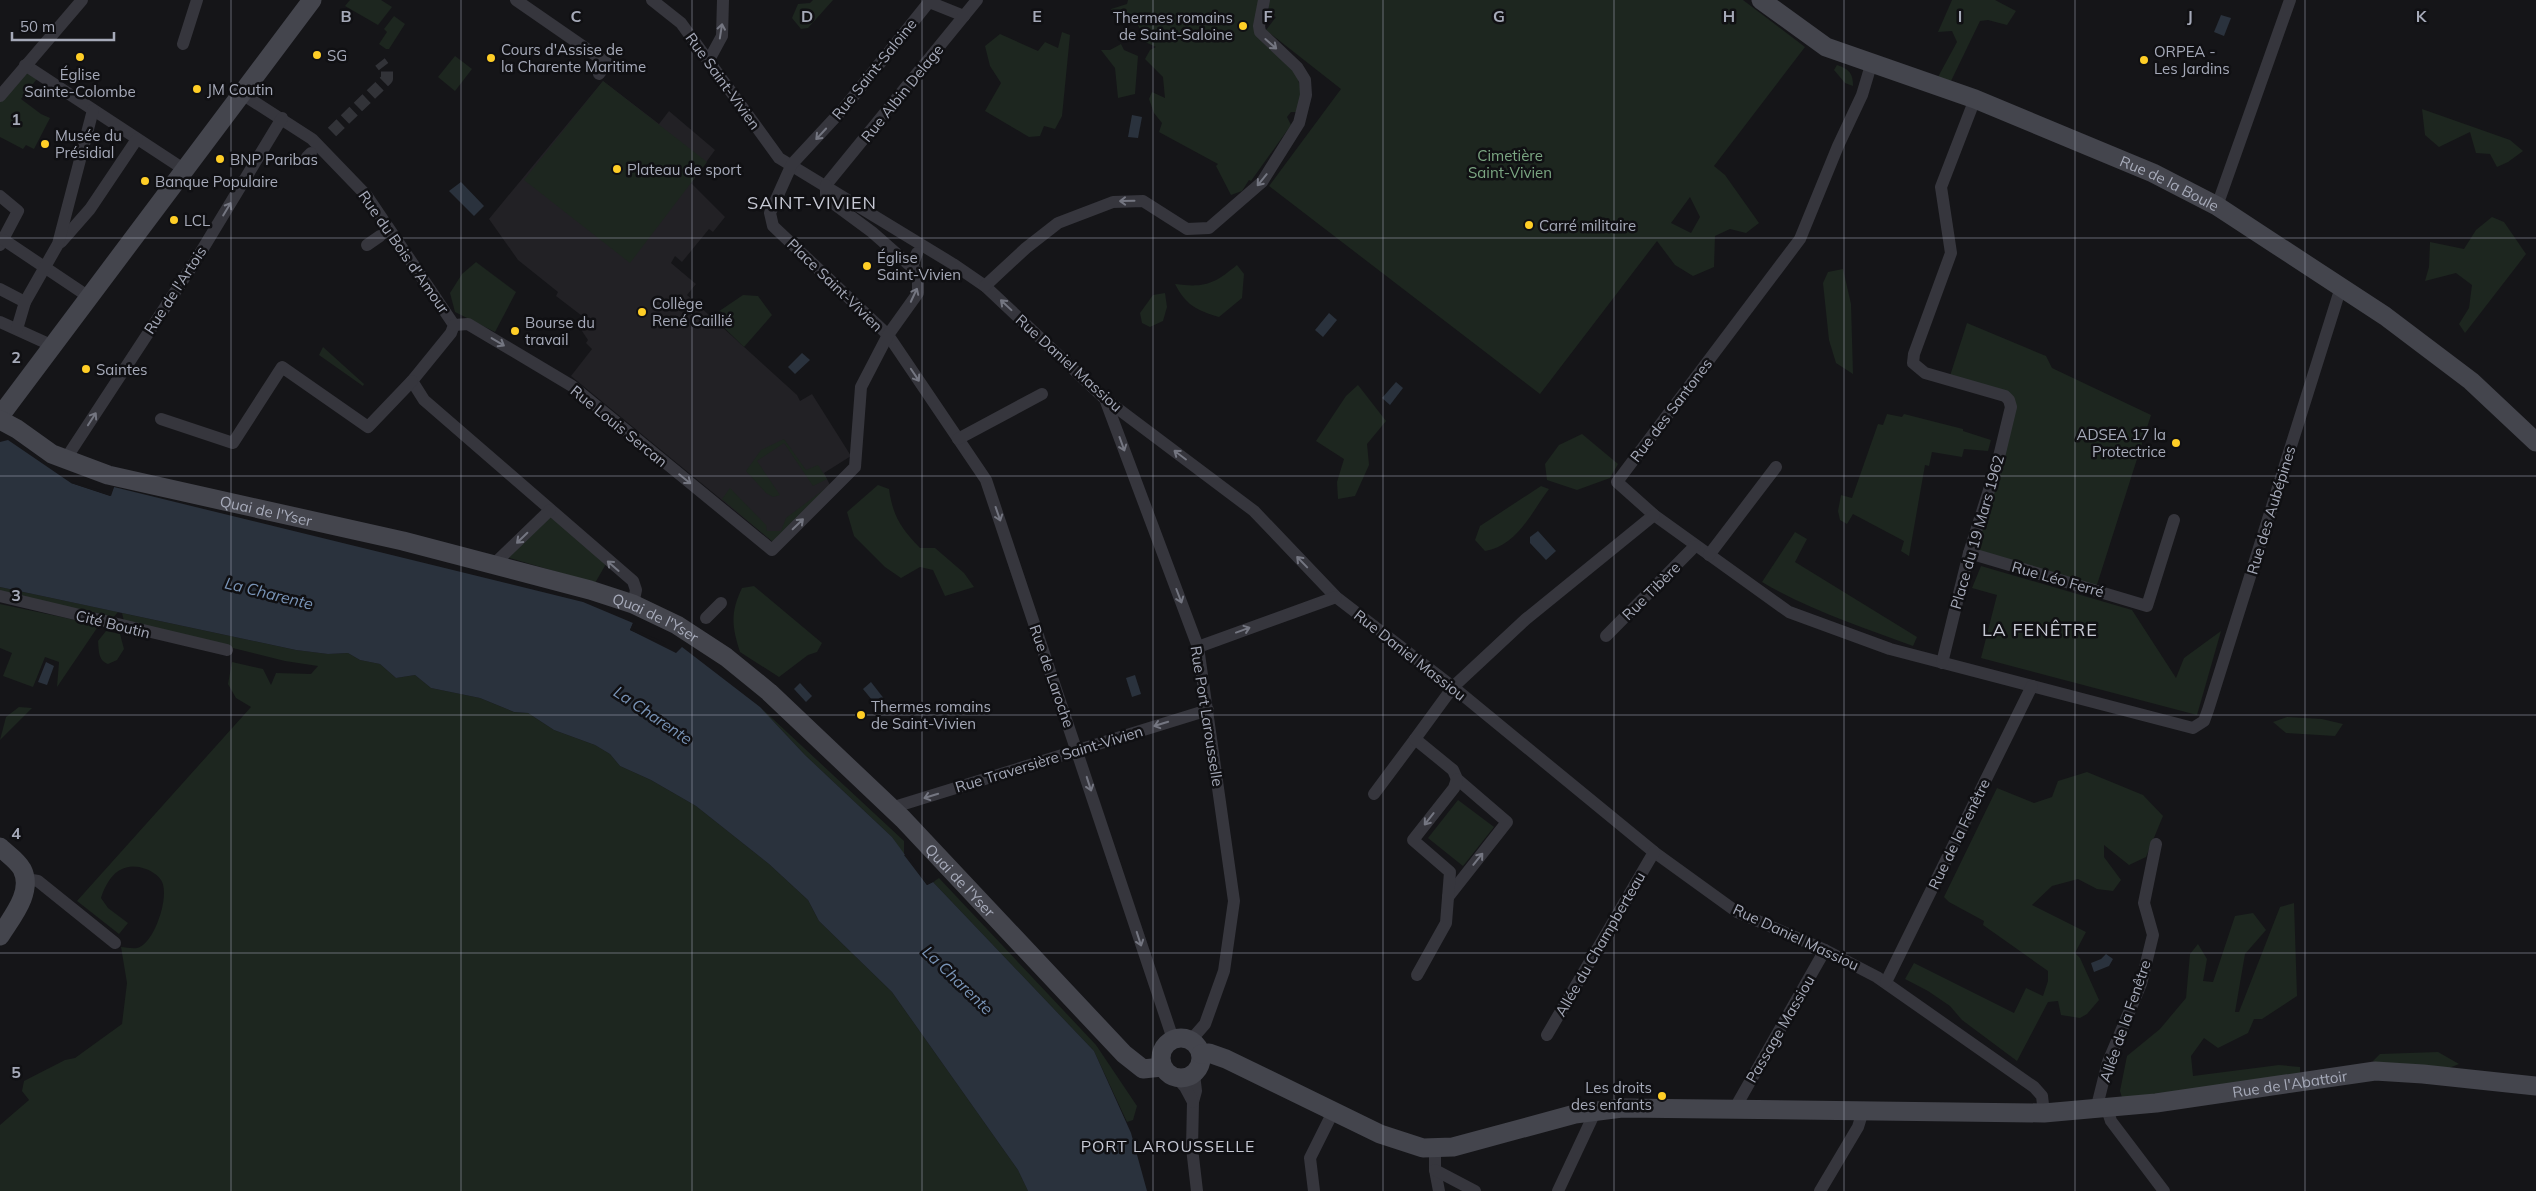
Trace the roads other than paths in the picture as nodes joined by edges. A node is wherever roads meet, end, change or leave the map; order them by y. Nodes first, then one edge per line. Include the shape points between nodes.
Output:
1 (82, 0) edge
2 (197, 0) edge
3 (516, 0) edge
4 (652, 0) edge
5 (722, 0) edge
6 (977, 0) edge
7 (1264, 0) edge
8 (1761, 0) edge
9 (2290, 0) edge
10 (306, 2) edge
11 (964, 16) junction
12 (183, 44) dead end
13 (709, 60) junction
14 (1872, 64) junction
15 (25, 65) junction
16 (599, 74) dead end
17 (242, 94) junction
18 (0, 96) edge
19 (1975, 99) junction
20 (92, 110) junction
21 (282, 118) junction
22 (137, 139) junction
23 (792, 164) junction
24 (185, 170) junction
25 (826, 185) junction
26 (0, 196) edge
27 (2217, 206) junction
28 (386, 232) junction
29 (2, 243) edge
30 (58, 244) junction
31 (367, 245) dead end
32 (917, 253) dead end
33 (45, 266) junction
34 (912, 267) junction
35 (985, 286) junction
36 (2341, 288) junction
37 (0, 289) edge
38 (89, 298) junction
39 (25, 302) junction
40 (0, 322) edge
41 (454, 325) junction
42 (17, 329) junction
43 (888, 335) junction
44 (53, 346) junction
45 (412, 381) junction
46 (1042, 394) dead end
47 (1105, 399) junction
48 (0, 416) edge
49 (161, 419) dead end
50 (0, 420) edge
51 (958, 439) junction
52 (2536, 442) edge
53 (65, 460) junction
54 (1776, 467) dead end
55 (550, 510) junction
56 (1654, 514) junction
57 (2174, 520) dead end
58 (1695, 546) junction
59 (1969, 553) junction
60 (1709, 555) junction
61 (493, 565) junction
62 (0, 596) edge
63 (1336, 597) junction
64 (721, 603) dead end
65 (633, 604) junction
66 (700, 625) junction
67 (1606, 636) dead end
68 (1198, 647) junction
69 (227, 650) dead end
70 (1942, 663) junction
71 (2032, 686) junction
72 (1453, 687) junction
73 (1208, 710) junction
74 (1415, 739) junction
75 (1078, 750) junction
76 (1456, 779) junction
77 (1374, 794) dead end
78 (891, 808) junction
79 (2156, 844) dead end
80 (0, 847) edge
81 (1654, 852) junction
82 (26, 879) junction
83 (1448, 897) junction
84 (0, 936) edge
85 (115, 943) dead end
86 (1825, 950) junction
87 (1416, 975) dead end
88 (1886, 982) junction
89 (1547, 1035) dead end
90 (1188, 1044) junction
91 (1178, 1073) junction
92 (2536, 1086) edge
93 (1735, 1108) junction
94 (2102, 1109) junction
95 (1596, 1110) junction
96 (1863, 1111) junction
97 (1334, 1112) junction
98 (2044, 1113) junction
99 (1436, 1149) junction
100 (1435, 1170) junction
101 (1197, 1191) edge
102 (1314, 1191) edge
103 (1439, 1191) edge
104 (1475, 1191) edge
105 (1558, 1191) edge
106 (1820, 1191) edge
107 (2164, 1191) edge

1 - 15 street
2 - 12 street
3 - 16 street via 607,63
4 - 13 street, Rue Saint-Vivien via 681,23
13 -> 5 street via 722,36
6 - 11 street, Rue Albin Delage
7 -> 35 street via 1260,32 1297,67 1305,80 1306,95 1299,124 1262,182 1210,228 1187,229 1143,201 1114,202 1095,209 1058,223
8 - 14 street, Rue de la Boule via 1818,42
9 - 27 street
10 - 17 street
11 -> 23 street, Rue Saint-Saloine via 930,2 844,108
11 - 25 street, Rue Albin Delage
13 - 23 street, Rue Saint-Vivien via 779,158
14 - 19 street, Rue de la Boule
14 - 56 street, Rue des Santones via 1862,96 1800,239 1617,482
15 - 18 street
15 - 20 street
17 - 21 street, Rue du Bois d'Amour
17 - 24 street
19 - 27 street, Rue de la Boule via 2153,173
19 - 59 street, Place du 19 Mars 1962 via 1941,187 1951,253 1913,363 1925,373 1997,393 2009,400 2011,407 1997,465
20 - 22 street
20 - 30 street
21 - 28 street, Rue du Bois d'Amour via 367,196
53 -> 21 street, Rue de l'Artois via 196,260
22 - 24 street
22 - 30 street via 90,210
23 - 25 street, Rue Daniel Massiou
23 - 43 street, Place Saint-Vivien via 770,213 773,226
24 - 38 street
25 - 34 street via 830,201
25 - 35 street, Rue Daniel Massiou
26 - 29 street via 18,211
27 - 36 street, Rue de la Boule
28 - 31 street
28 - 41 street, Rue du Bois d'Amour
29 - 33 street
30 - 33 street
32 - 34 street
33 - 38 street
33 - 39 street
43 -> 34 street, Place Saint-Vivien via 918,293 918,281
47 -> 35 street, Rue Daniel Massiou
36 - 52 street, Rue de la Boule via 2385,316 2470,381
36 - 71 street, Rue des Aubépines via 2204,721 2193,728
37 - 39 street
38 - 44 street
39 - 42 street
40 - 42 street
41 -> 43 street, Rue Louis Sercan via 468,324 572,386 772,550 855,467 861,387
41 - 45 street, Rue du Bois d'Amour
42 - 44 street
43 -> 51 street, Rue de Laroche
44 - 48 street
45 - 49 street, Rue du Bois d'Amour via 368,427 282,367 232,443
45 - 55 street via 424,400
46 - 51 street
63 -> 47 street, Rue Daniel Massiou via 1254,511
47 -> 68 street, Rue Port Larousselle
50 - 53 street, Quai de l'Yser
51 -> 75 street, Rue de Laroche via 986,480
53 - 61 street, Quai de l'Yser via 127,481 403,540
54 - 60 street
55 -> 61 street
65 -> 55 street via 636,590 633,581
56 - 58 street
56 - 72 street via 1526,618
57 - 59 street, Rue Léo Ferré via 2147,606
58 - 60 street
58 - 67 street, Rue Tibère
59 - 70 street, Place du 19 Mars 1962
60 - 70 street via 1789,612 1859,640
61 - 65 street, Quai de l'Yser
62 - 69 street, Cité Boutin
68 -> 63 street
63 - 72 street, Rue Daniel Massiou
64 - 66 street
65 - 66 street, Quai de l'Yser
66 - 78 street, Quai de l'Yser via 726,657 769,692
68 - 73 street, Rue Port Larousselle
70 - 71 street
71 - 88 street, Rue de la Fenêtre
72 - 74 street
72 - 81 street, Rue Daniel Massiou
73 -> 75 street, Rue Traversière Saint-Vivien
73 - 90 street, Rue Port Larousselle via 1234,902 1224,971 1205,1024
74 - 76 street via 1453,770
74 - 77 street
75 -> 78 street, Rue Traversière Saint-Vivien
75 -> 90 street, Rue de Laroche
76 -> 83 street via 1454,788 1413,840 1450,872
83 -> 76 street via 1507,822
78 - 91 street, Quai de l'Yser via 1124,1054 1142,1069
79 - 94 street, Allée de la Fenêtre via 2144,903 2153,935 2141,984 2108,1062
80 - 82 street via 18,863
81 - 86 street, Rue Daniel Massiou via 1737,912
81 - 89 street, Allée du Champberteau
82 - 84 street via 20,905
82 - 85 street via 38,881
83 - 87 street via 1446,923
86 - 88 street, Rue Daniel Massiou
86 - 93 street, Passage Massiou
88 - 98 street, Rue Daniel Massiou via 2034,1087 2042,1096
90 - 91 street via 1200,1065
90 - 91 street via 1163,1047 1161,1054
90 - 97 street, Rue de l'Abattoir via 1216,1054
91 - 101 street via 1193,1102 1192,1148
92 - 94 street, Rue de l'Abattoir via 2375,1071
93 - 95 street, Rue de l'Abattoir
93 - 96 street, Rue de l'Abattoir
94 - 98 street, Rue de l'Abattoir
94 - 107 street
95 - 99 street, Rue de l'Abattoir via 1465,1145
95 - 105 street
96 - 98 street, Rue de l'Abattoir
96 - 106 street via 1851,1140
97 - 99 street, Rue de l'Abattoir via 1400,1142
97 - 102 street via 1310,1158
99 - 100 street
100 - 103 street
100 - 104 street

